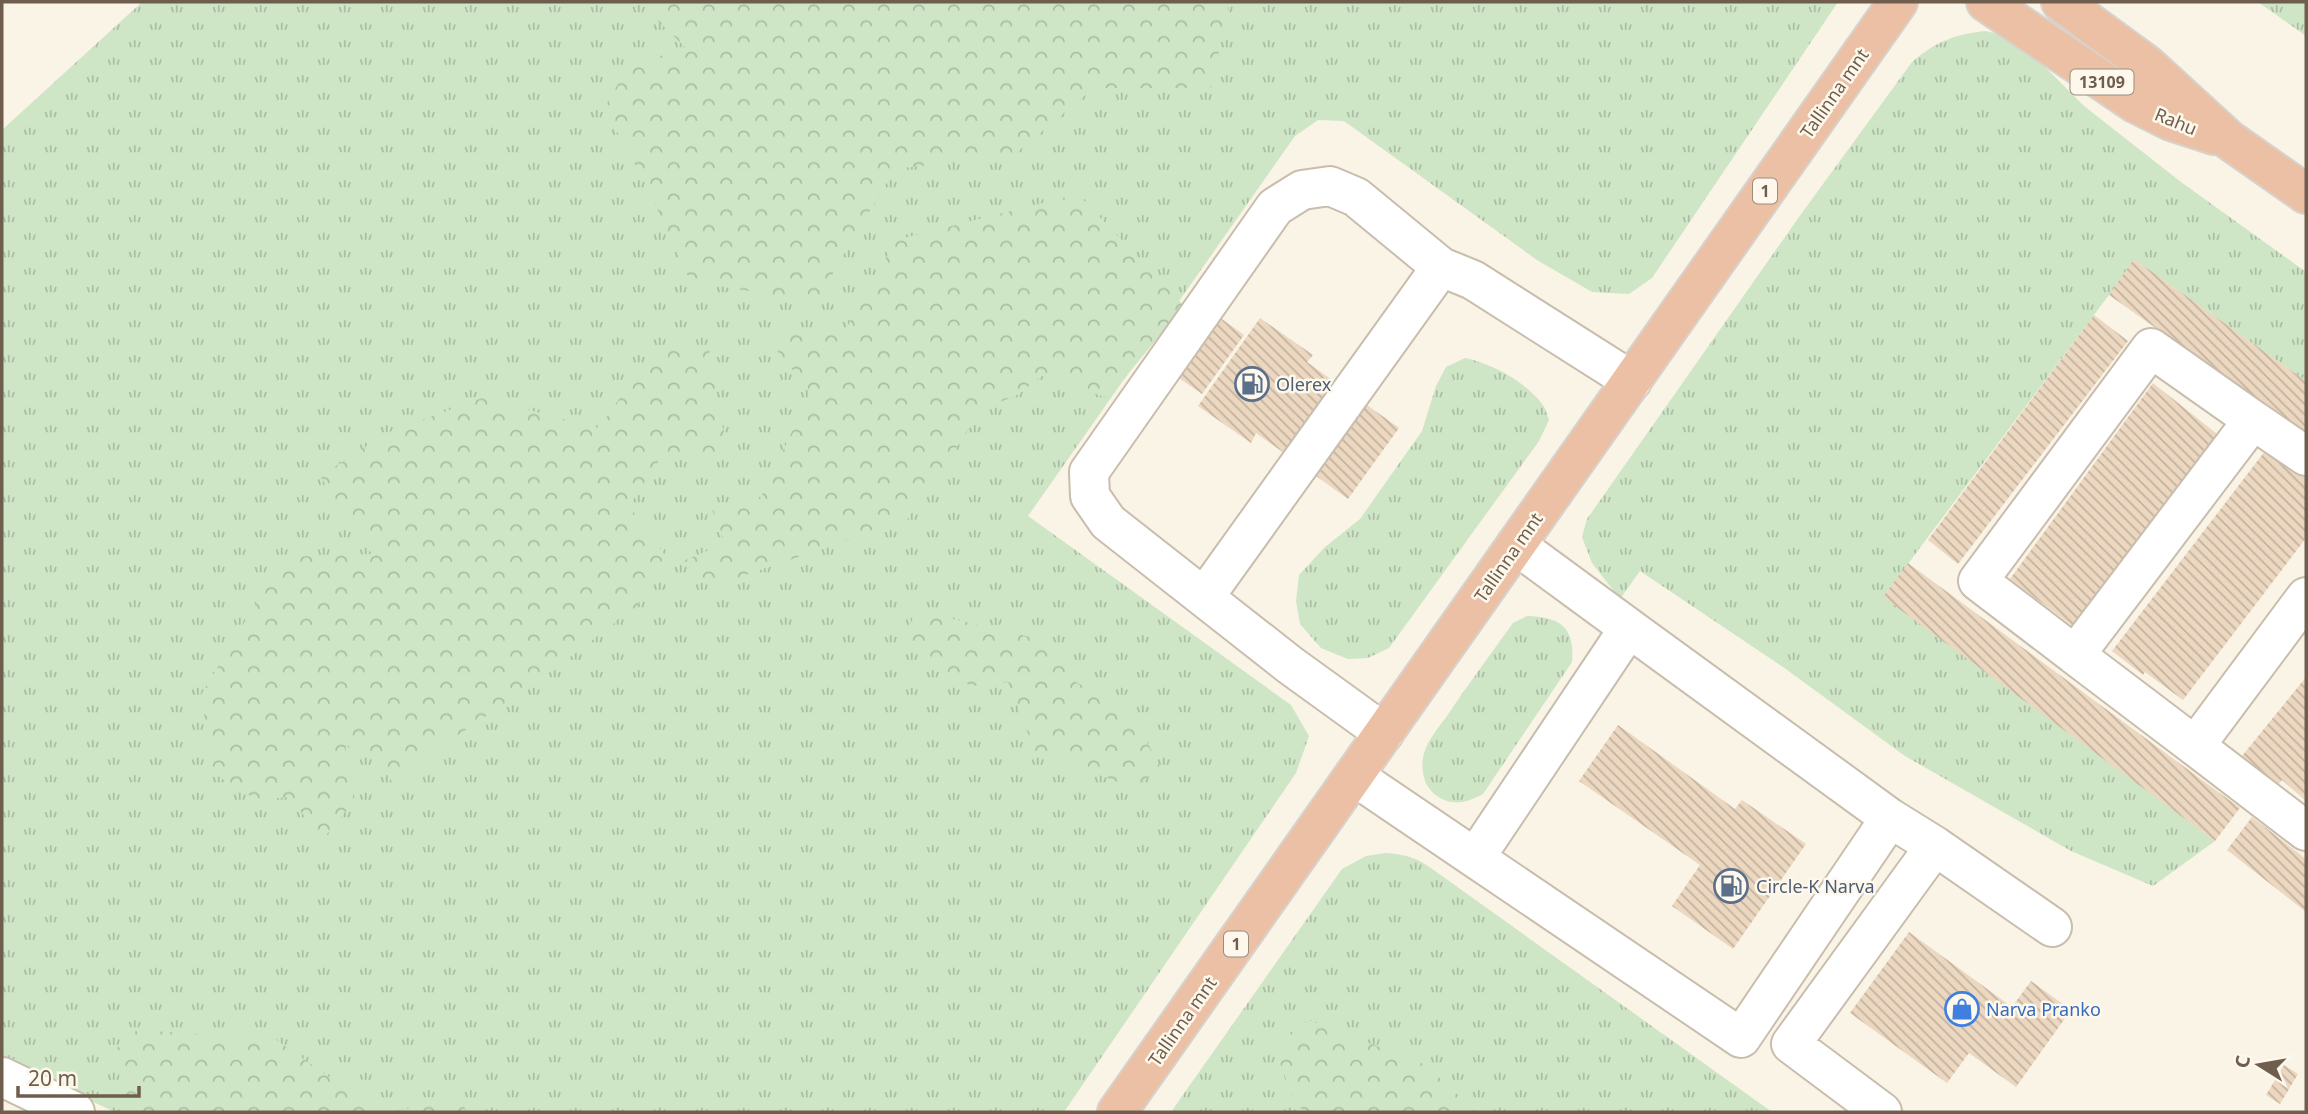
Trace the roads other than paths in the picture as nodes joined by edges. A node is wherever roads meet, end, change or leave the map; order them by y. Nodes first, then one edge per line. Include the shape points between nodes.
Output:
1 (1898, 2) edge
2 (1986, 2) edge
3 (2061, 2) edge
4 (2230, 140) junction
5 (2306, 194) edge
6 (1441, 267) junction
7 (1632, 380) junction
8 (2253, 420) junction
9 (2306, 456) edge
10 (1516, 545) junction
11 (1205, 596) junction
12 (2306, 597) edge
13 (1629, 628) junction
14 (2075, 655) junction
15 (1384, 733) junction
16 (2195, 746) junction
17 (1354, 776) junction
18 (1890, 818) junction
19 (2306, 831) edge
20 (1935, 846) junction
21 (1475, 858) junction
22 (2052, 928) dead end
23 (2, 1077) edge
24 (75, 1112) edge
25 (1117, 1112) edge
26 (1882, 1112) edge

1 - 7 highway, Tallinna mnt / 1
2 - 4 highway, Rahu / 13109 via 2135,103 2171,121
3 - 4 highway, Rahu / 13109 via 2147,65
4 - 5 highway, Rahu / 13109
6 - 7 street via 1473,279
6 - 11 street
6 - 11 street via 1356,197 1330,186 1302,190 1275,207 1089,472 1090,496 1108,522
7 - 10 highway, Tallinna mnt / 1
8 - 9 street
8 - 14 street
8 - 14 street via 2151,348 1978,581
10 - 13 street
10 - 15 highway, Tallinna mnt / 1
11 - 15 street
12 - 16 street
13 - 18 street
13 - 21 street
14 - 16 street
15 - 17 highway, Tallinna mnt / 1
16 - 19 street
17 - 21 street
17 - 25 highway, Tallinna mnt / 1
18 - 20 street
18 - 21 street via 1741,1038
20 - 22 street
20 - 26 street via 1791,1044
23 - 24 street

